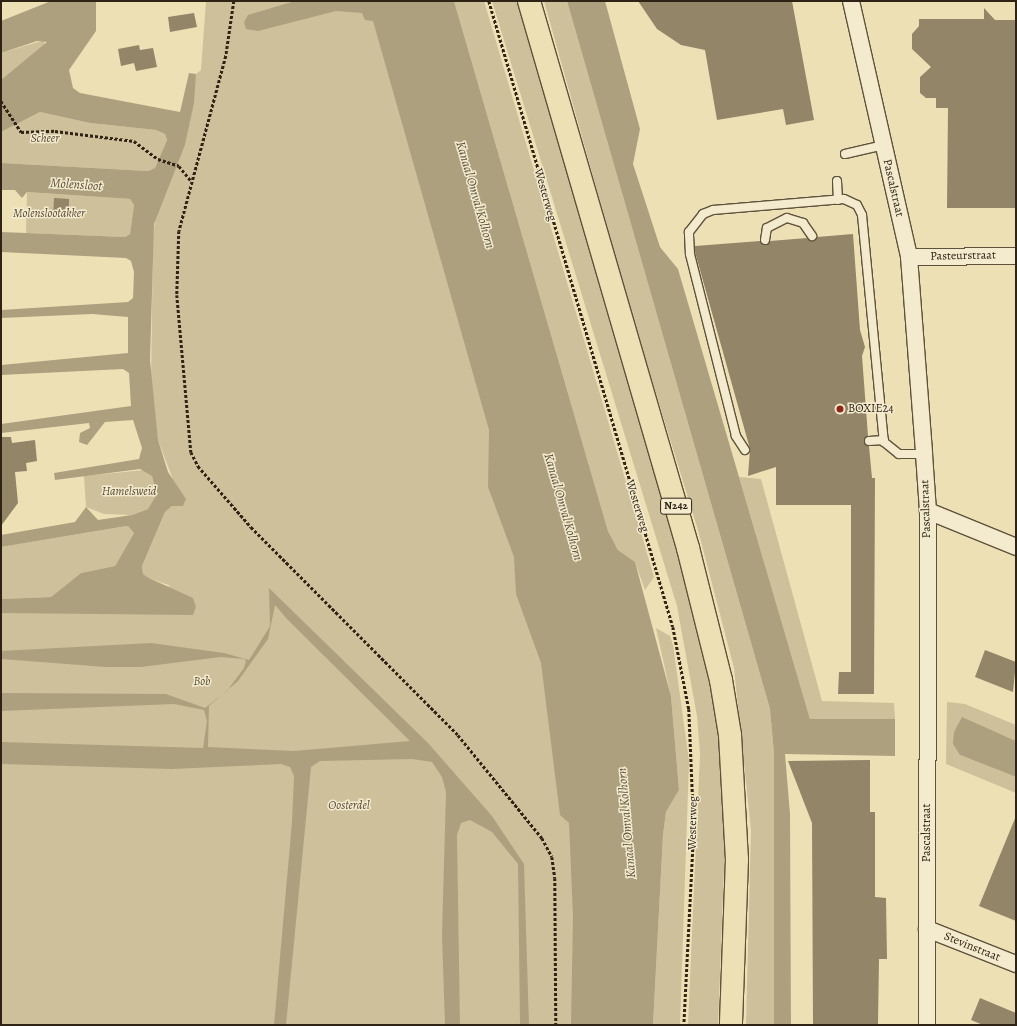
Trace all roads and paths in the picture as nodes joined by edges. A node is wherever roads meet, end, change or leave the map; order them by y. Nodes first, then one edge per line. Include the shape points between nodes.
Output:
1 (234, 1) edge
2 (489, 1) edge
3 (529, 1) edge
4 (851, 1) edge
5 (1, 101) edge
6 (884, 145) junction
7 (845, 154) dead end
8 (837, 181) dead end
9 (191, 182) junction
10 (838, 200) junction
11 (812, 236) dead end
12 (765, 240) dead end
13 (1016, 256) edge
14 (909, 257) junction
15 (884, 440) junction
16 (869, 441) dead end
17 (745, 450) dead end
18 (924, 454) junction
19 (928, 511) junction
20 (1016, 547) edge
21 (927, 929) junction
22 (1016, 964) edge
23 (556, 1025) edge
24 (684, 1025) edge
25 (731, 1025) edge
26 (926, 1025) edge

1 - 9 path via 226,56
2 - 24 path, Westerweg via 673,627 688,701 694,764 694,829
3 - 25 main road, N242 via 688,548 721,680 736,808
4 - 6 street, Pascalstraat
5 - 9 path via 17,128 40,134 55,131 134,140 158,159 179,166
6 - 7 lane
6 - 14 street, Pascalstraat
8 - 10 lane
9 - 23 path via 179,232 177,295 191,452 198,466 251,527 458,735 542,838 552,857 555,878
10 - 15 lane via 857,205 862,215
10 - 17 lane via 713,210 703,214 689,232 690,254 736,436
11 - 12 lane via 803,223 787,218 767,228
13 - 14 street, Pasteurstraat
14 - 18 street, Pascalstraat
15 - 16 lane
15 - 18 lane via 888,448 899,454
18 - 19 street, Pascalstraat
19 - 20 street
19 - 21 street, Pascalstraat
21 - 22 street, Stevinstraat
21 - 26 street, Pascalstraat

